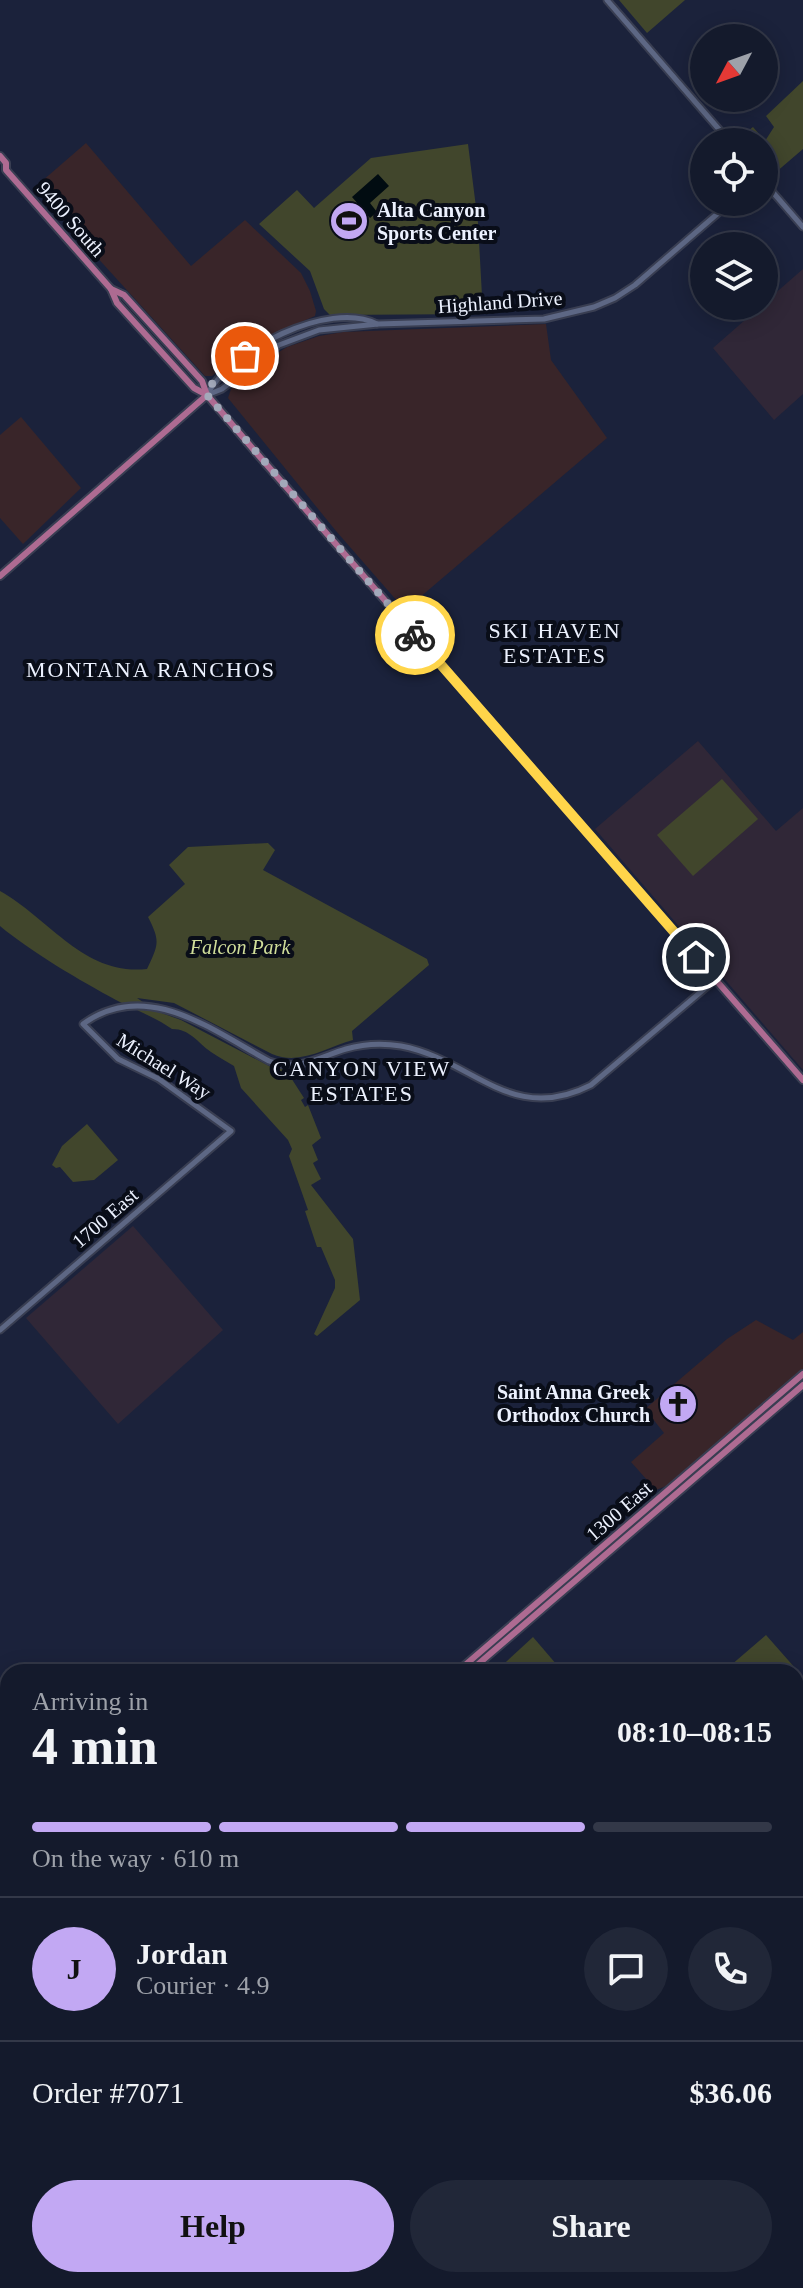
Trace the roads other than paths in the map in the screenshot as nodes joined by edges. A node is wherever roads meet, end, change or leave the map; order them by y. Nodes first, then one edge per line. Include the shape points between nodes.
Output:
1 (607, 0) edge
2 (718, 128) edge
3 (0, 156) edge
4 (3, 169) edge
5 (778, 198) edge
6 (715, 216) edge
7 (803, 227) edge
8 (378, 324) junction
9 (207, 395) junction
10 (0, 576) edge
11 (716, 979) junction
12 (803, 1080) edge
13 (231, 1131) joint
14 (0, 1330) edge
15 (803, 1374) edge
16 (803, 1385) edge
17 (466, 1664) edge
18 (478, 1664) edge

1 - 2 street
3 - 4 main road, 9400 South via 6,163
4 - 9 main road, 9400 South via 111,289 124,295 166,341 202,381
5 - 7 street
6 - 8 street, Highland Drive via 631,288 594,307 544,319
8 - 9 street, Highland Drive via 327,328 290,340
8 - 9 street, Highland Drive via 338,319 280,335 213,382
9 - 10 main road, Highland Drive
9 - 11 main road, 9400 South
11 - 12 main road, 9400 South
11 - 13 street, Michael Way via 591,1085 541,1099 510,1094 431,1055 396,1045 366,1045 306,1064 281,1065 155,1006 119,1007 83,1024 118,1059 159,1079
13 - 14 street, 1700 East
15 - 17 main road, 1300 East
16 - 18 main road, 1300 East

